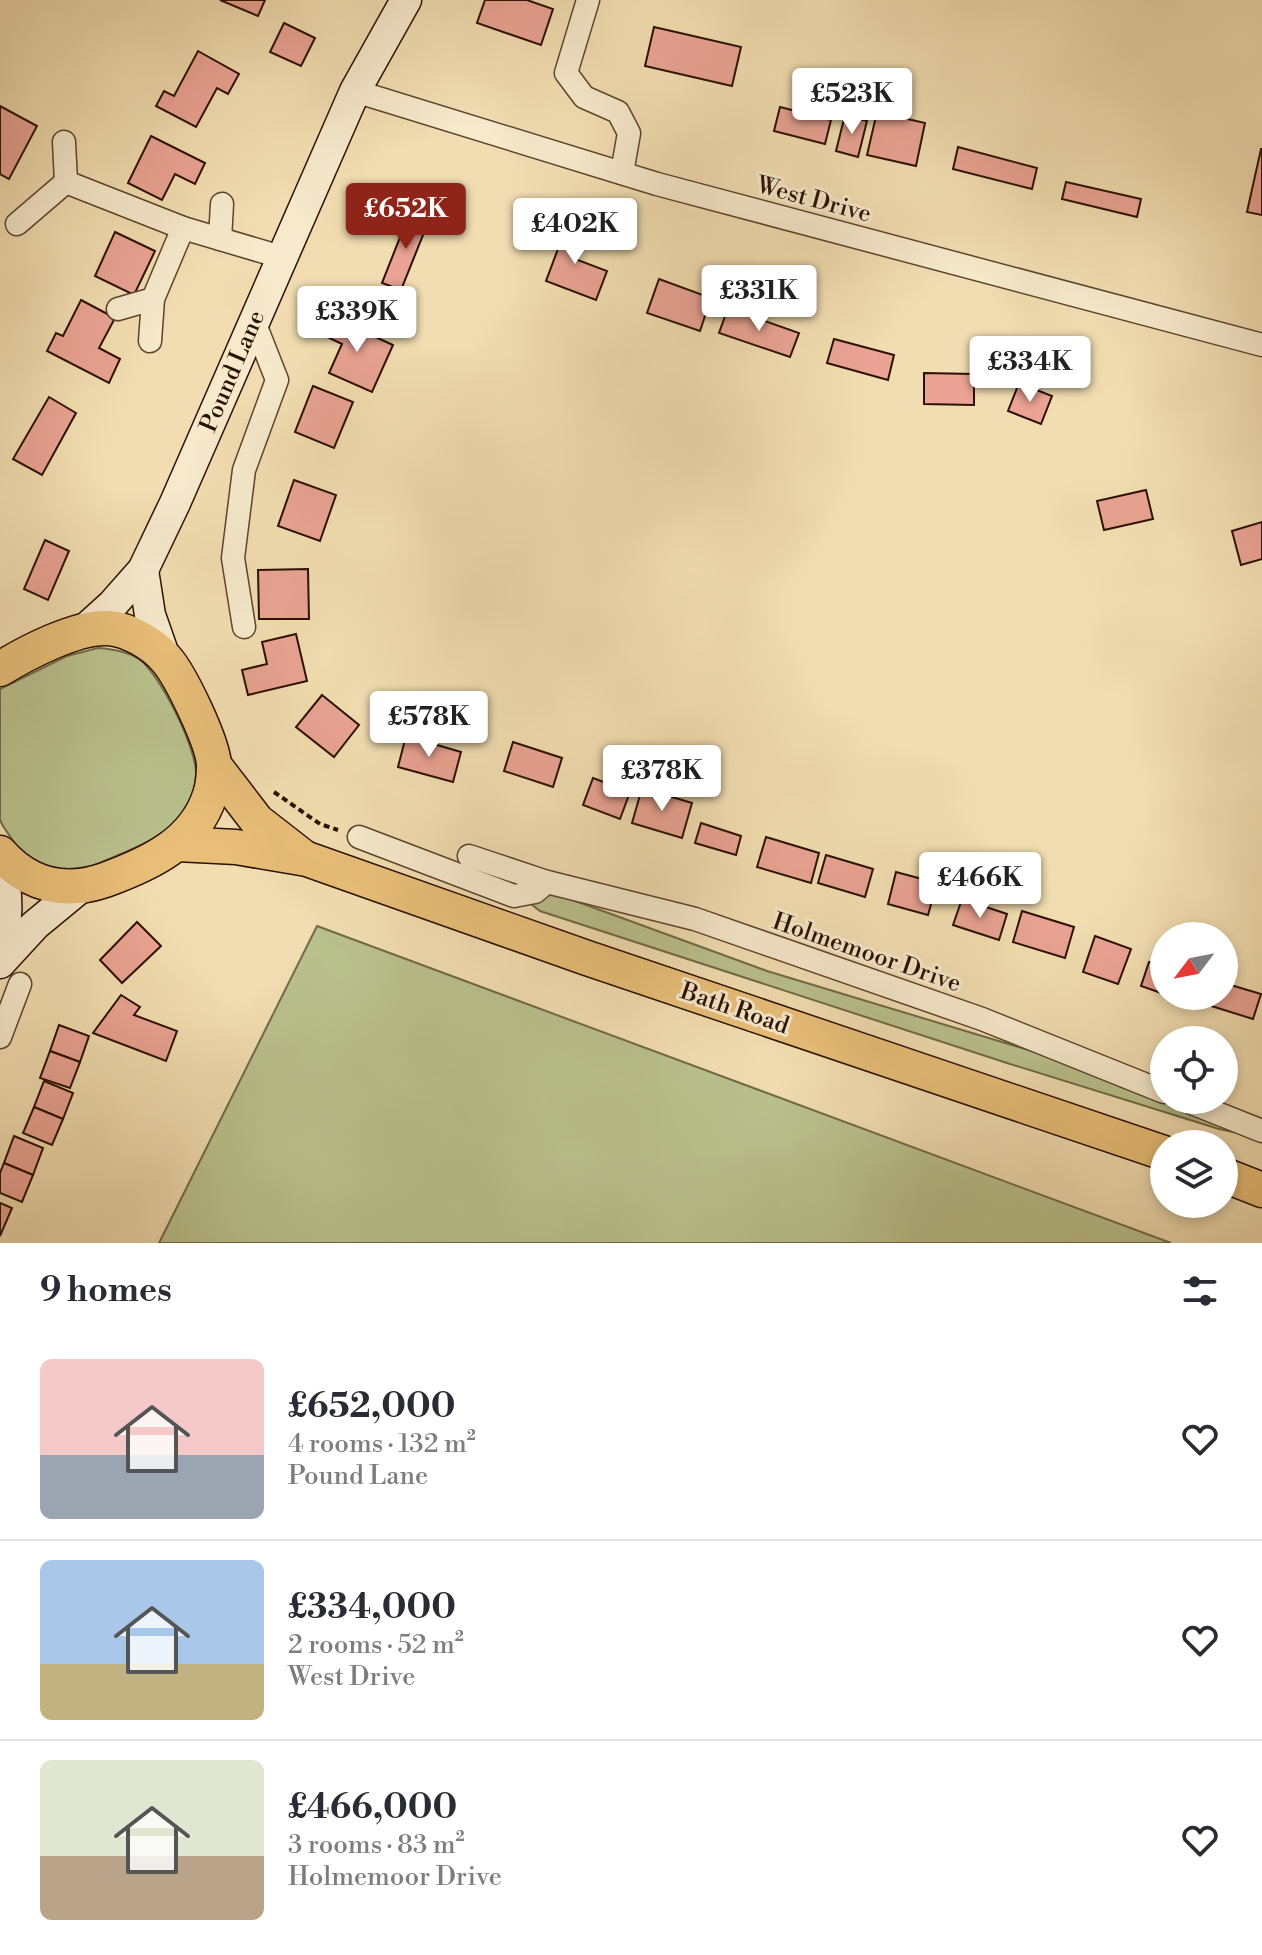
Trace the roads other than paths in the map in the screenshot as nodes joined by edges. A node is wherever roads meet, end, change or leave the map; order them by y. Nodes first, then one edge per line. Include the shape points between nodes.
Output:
1 (406, 0) edge
2 (588, 0) edge
3 (355, 91) junction
4 (64, 142) dead end
5 (622, 173) junction
6 (66, 182) junction
7 (222, 204) dead end
8 (17, 224) dead end
9 (183, 228) junction
10 (220, 239) junction
11 (281, 257) junction
12 (153, 299) junction
13 (118, 309) dead end
14 (253, 319) junction
15 (150, 341) dead end
16 (1262, 345) edge
17 (143, 570) junction
18 (244, 627) dead end
19 (81, 633) junction
20 (165, 658) junction
21 (0, 669) edge
22 (214, 765) junction
23 (359, 837) road end
24 (177, 844) junction
25 (0, 856) edge
26 (469, 856) dead end
27 (307, 859) junction
28 (547, 882) junction
29 (81, 887) junction
30 (0, 956) edge
31 (10, 973) edge
32 (0, 1037) edge
33 (1150, 1086) edge
34 (1219, 1114) edge
35 (1262, 1131) edge
36 (1150, 1148) edge
37 (1238, 1181) edge
38 (1262, 1190) edge

1 - 3 street, Pound Lane
2 - 5 street via 566,73 584,97 618,112 629,133
3 - 5 street, West Drive
3 - 11 street, Pound Lane
4 - 6 street
5 - 16 street, West Drive
6 - 8 street
6 - 9 street
7 - 10 street
9 - 10 street
9 - 12 street
10 - 11 street
11 - 14 street, Pound Lane
12 - 13 street
12 - 15 street
14 - 17 street, Pound Lane
14 - 18 street via 277,380 242,484 233,558
17 - 19 street, Pound Lane
17 - 20 street via 150,615
19 - 20 main road via 116,629
19 - 21 main road
20 - 22 main road via 203,730
22 - 24 main road via 207,803
22 - 27 main road, Bath Road via 257,821
23 - 28 street via 514,896 535,892
24 - 27 main road, Bath Road
24 - 29 main road via 127,871
25 - 29 main road via 38,882
25 - 30 street via 8,899
26 - 28 street, Holmemoor Drive
27 - 36 main road, Bath Road
28 - 33 street, Holmemoor Drive via 695,919 982,1019
29 - 31 street via 35,925
31 - 32 street
34 - 35 street
37 - 38 main road

